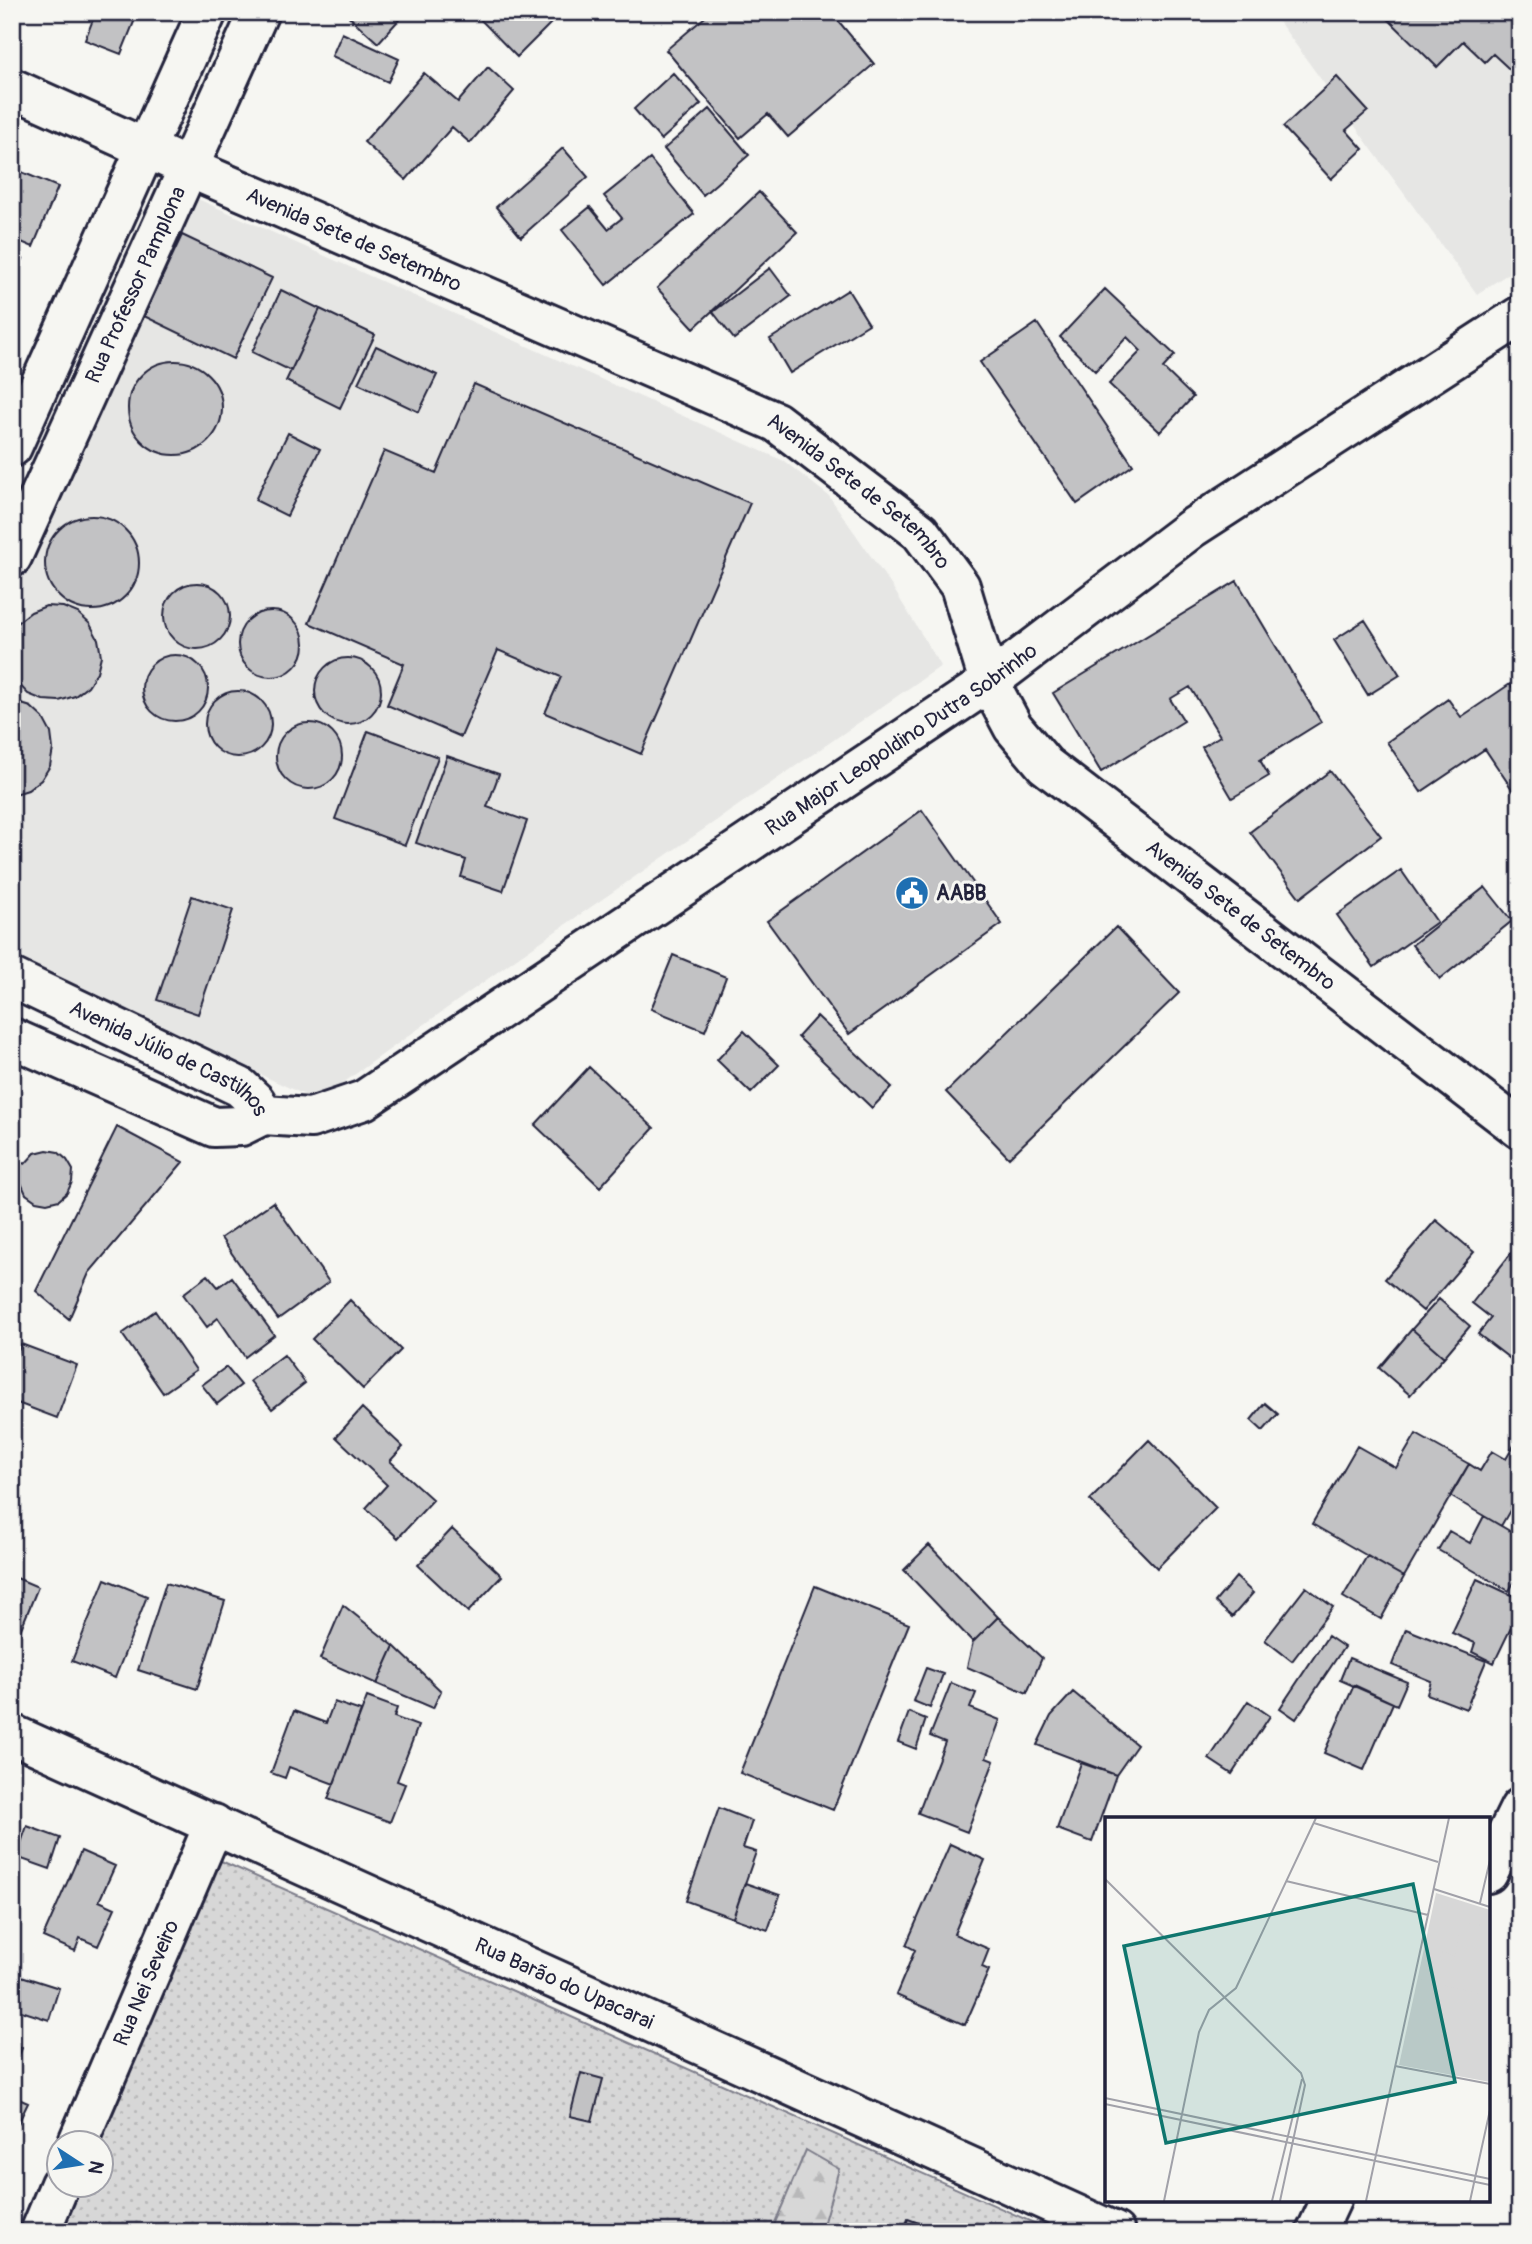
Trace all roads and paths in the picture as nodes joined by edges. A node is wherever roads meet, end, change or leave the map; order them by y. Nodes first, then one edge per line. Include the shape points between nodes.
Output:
1 (207, 12) edge
2 (259, 12) edge
3 (12, 88) edge
4 (146, 148) junction
5 (187, 167) junction
6 (1520, 316) edge
7 (12, 447) edge
8 (17, 536) edge
9 (989, 681) junction
10 (12, 978) edge
11 (12, 1038) edge
12 (263, 1115) junction
13 (1520, 1129) edge
14 (12, 1734) edge
15 (1520, 1808) edge
16 (214, 1824) junction
17 (1490, 1869) edge
18 (84, 2128) edge
19 (54, 2198) edge
20 (1330, 2202) edge
21 (40, 2232) edge
22 (1115, 2232) edge
23 (1316, 2232) edge

1 - 4 street
2 - 5 street, Rua Professor Pamplona
3 - 4 street, Avenida Sete de Setembro
4 - 5 street, Avenida Sete de Setembro
4 - 7 street
5 - 8 street, Rua Professor Pamplona
5 - 9 street, Avenida Sete de Setembro via 776,422 920,532 960,586
6 - 9 street, Rua Major Leopoldino Dutra Sobrinho via 1192,528
9 - 12 street, Rua Major Leopoldino Dutra Sobrinho via 364,1100 311,1118
9 - 13 street, Avenida Sete de Setembro via 1013,727 1045,765
10 - 12 street, Avenida Júlio de Castilhos via 240,1087
11 - 12 street, Avenida Júlio de Castilhos via 214,1127 241,1126
14 - 16 street, Rua Barão do Upacarai
15 - 17 street
16 - 18 street, Rua Nei Seveiro
16 - 22 street, Rua Barão do Upacarai
19 - 21 street
20 - 23 street

